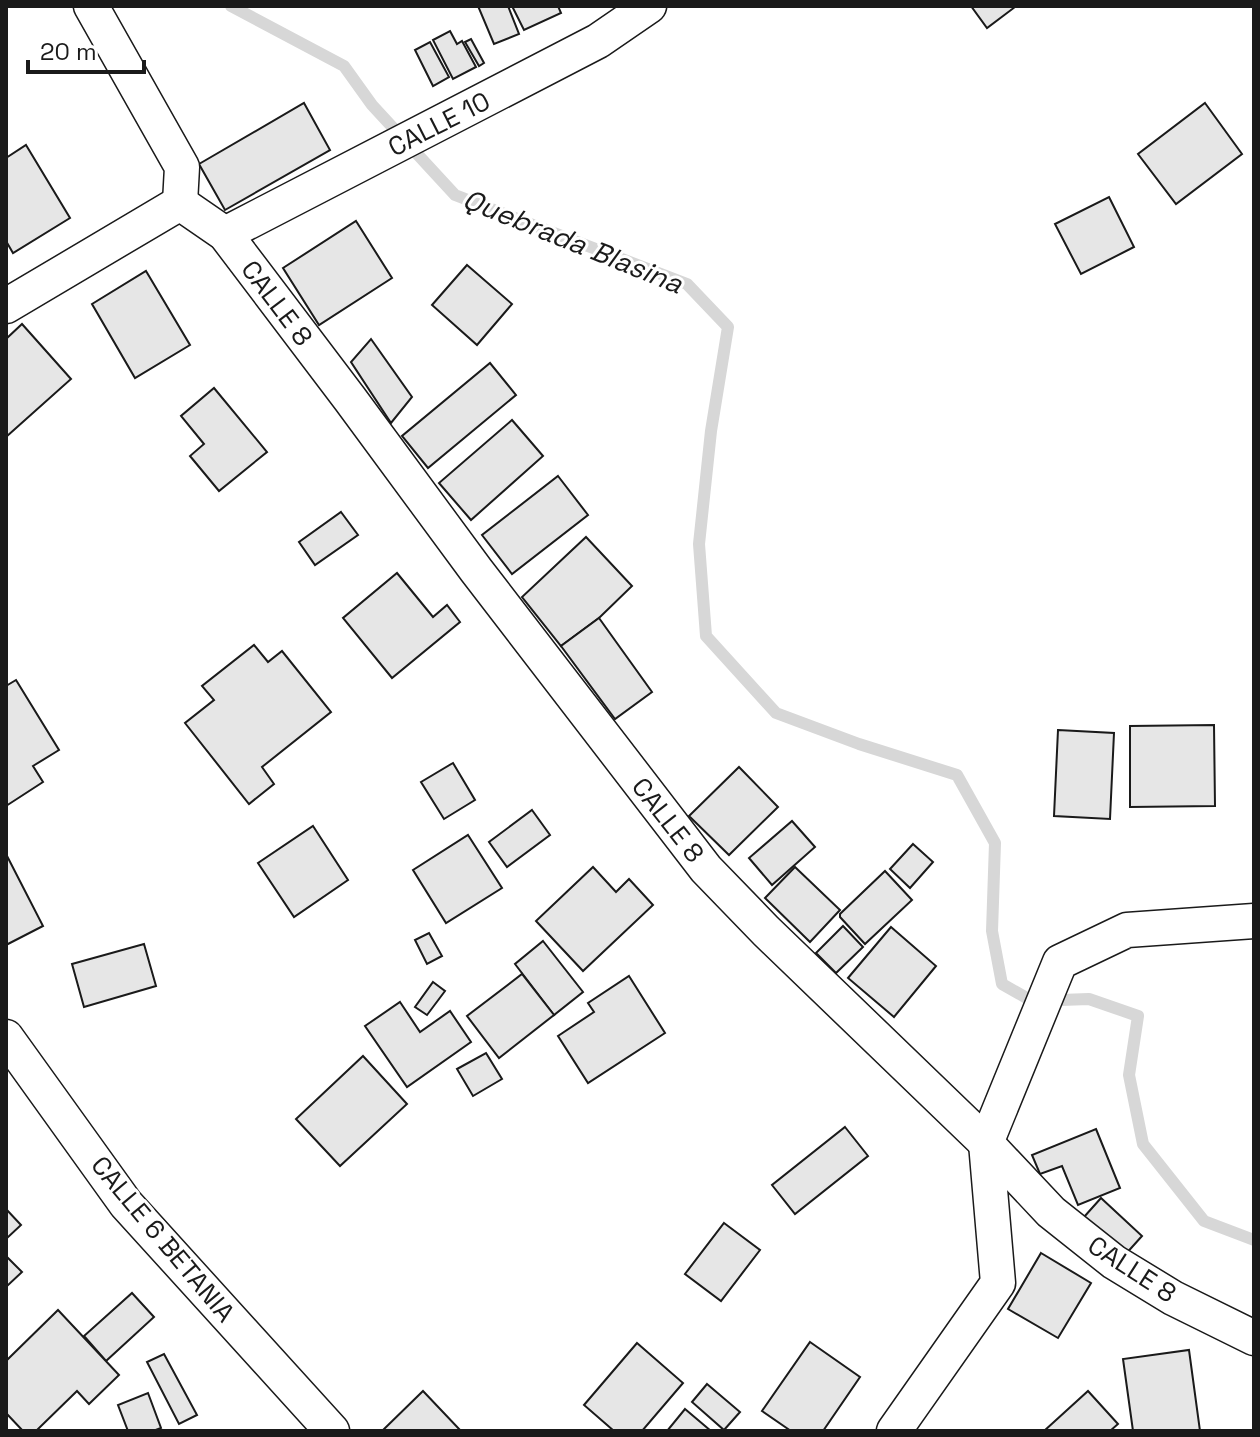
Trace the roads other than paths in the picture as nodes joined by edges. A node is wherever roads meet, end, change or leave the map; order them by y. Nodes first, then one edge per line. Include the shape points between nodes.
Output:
1 (91, 6) edge
2 (649, 6) edge
3 (180, 203) junction
4 (225, 234) junction
5 (6, 306) edge
6 (1254, 921) edge
7 (6, 1037) edge
8 (986, 1143) junction
9 (1254, 1338) edge
10 (332, 1431) edge
11 (894, 1431) edge

1 - 3 street via 182,167
2 - 4 street, CALLE 10 via 598,41
3 - 4 street, CALLE 8
3 - 5 street
4 - 8 street, CALLE 8 via 706,869
6 - 8 street via 1127,930 1060,962
7 - 10 street, CALLE 6 BETANIA via 126,1204
8 - 9 street, CALLE 8 via 1051,1212 1114,1262
8 - 11 street via 998,1283

